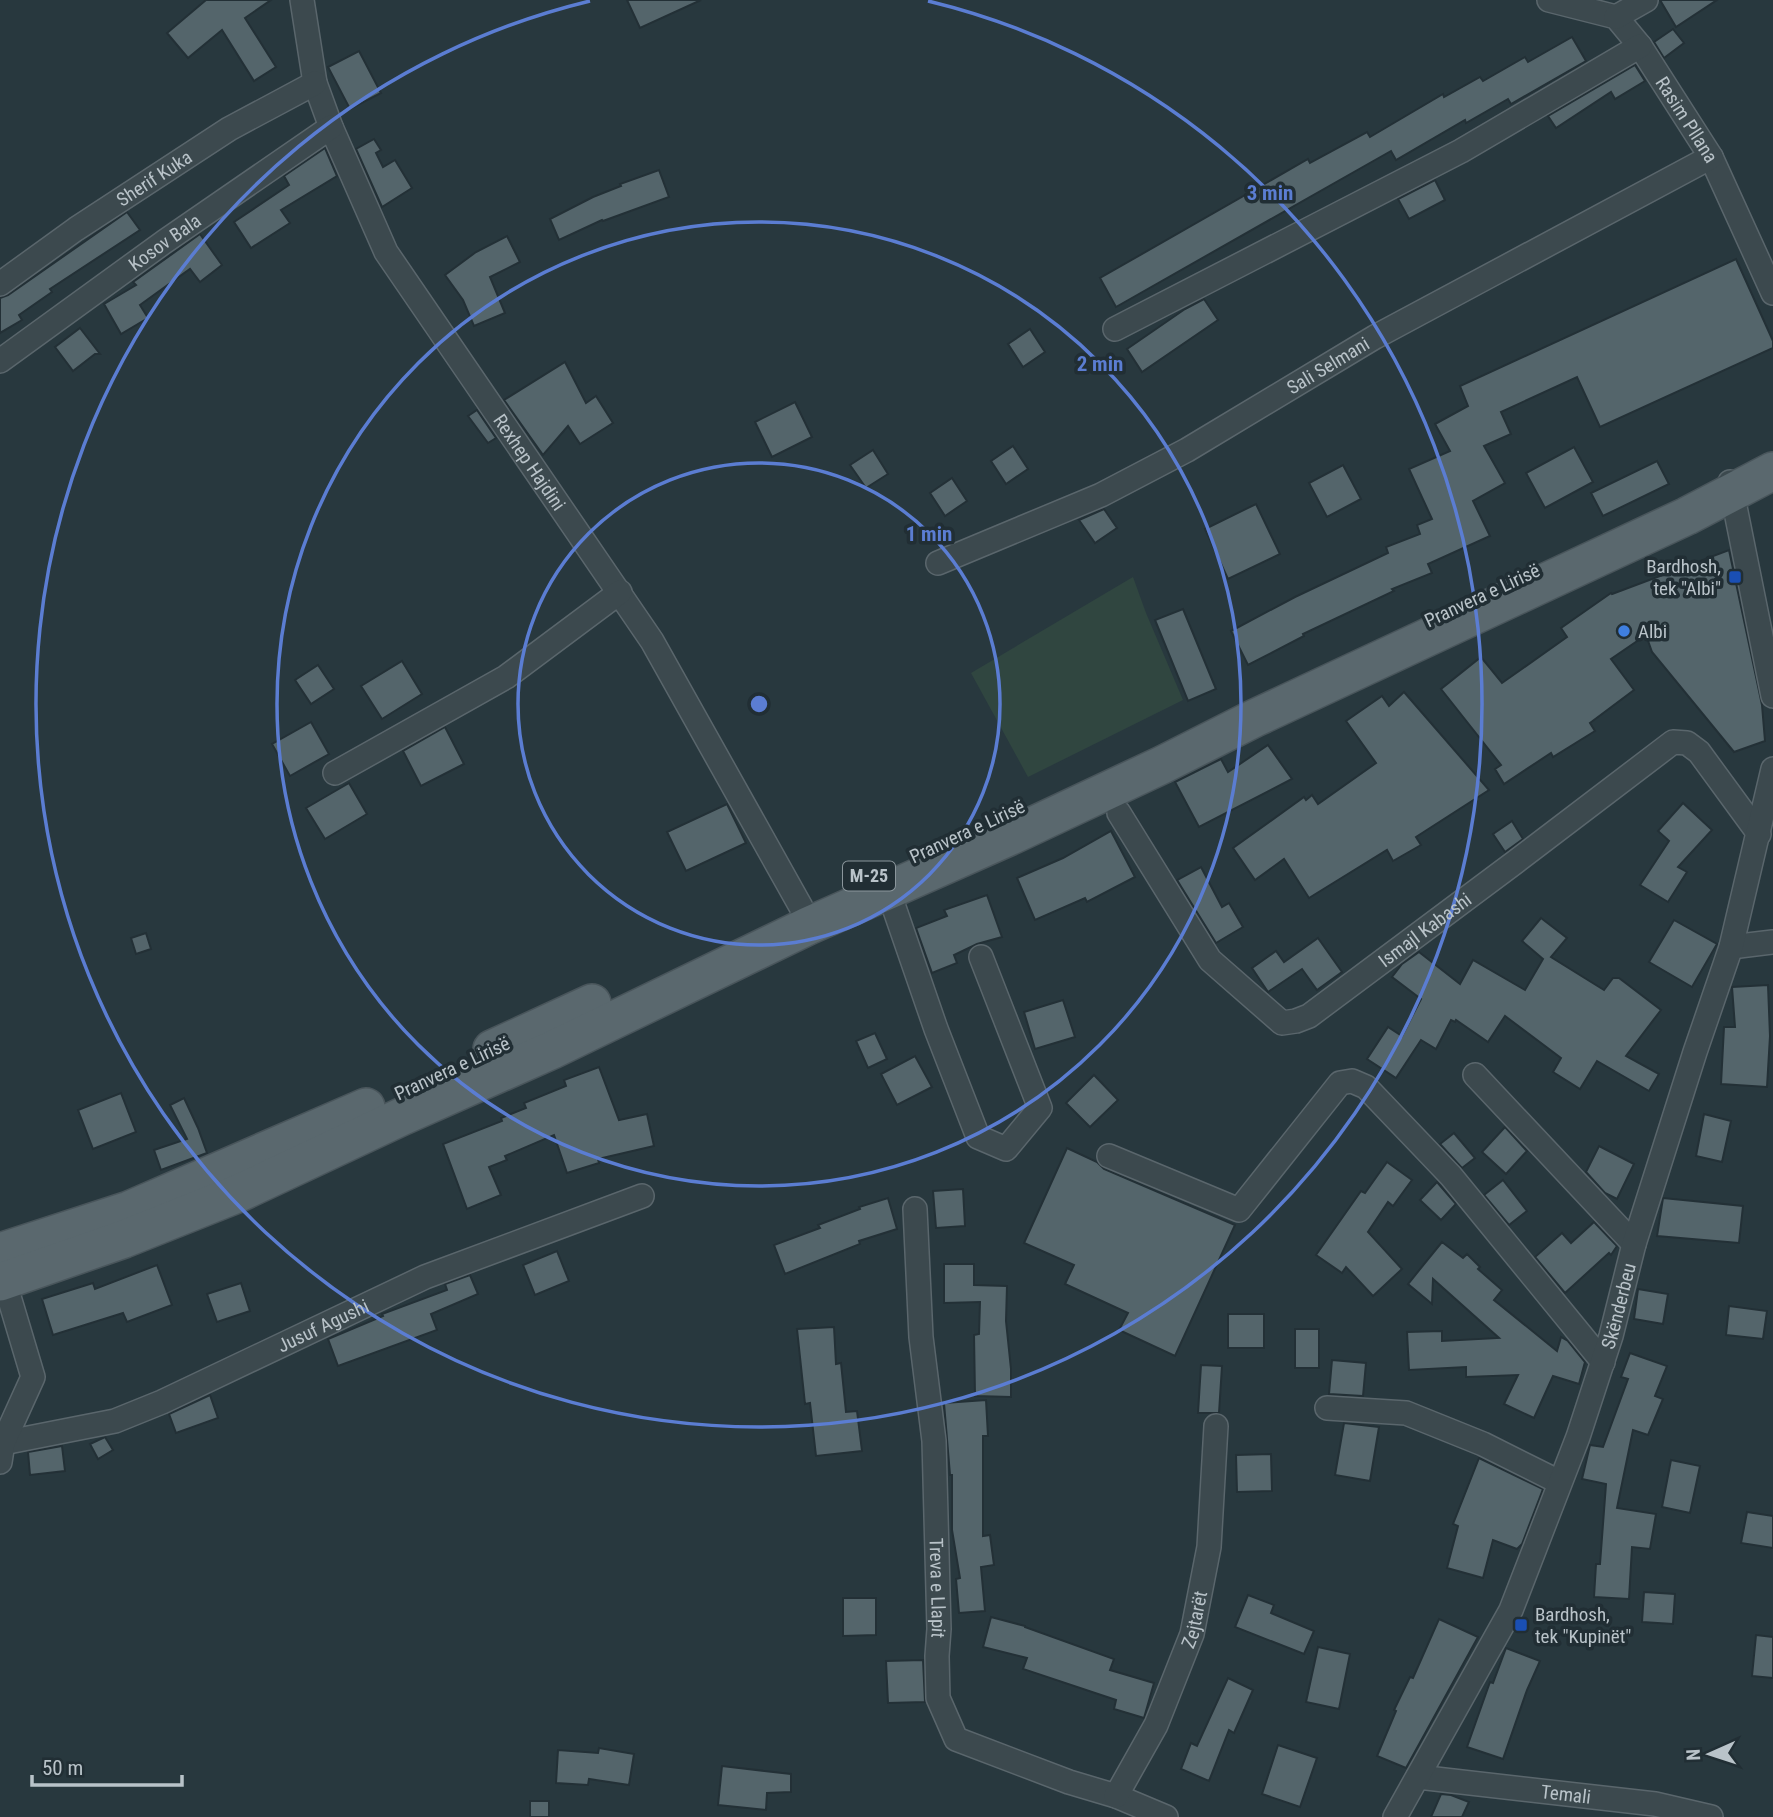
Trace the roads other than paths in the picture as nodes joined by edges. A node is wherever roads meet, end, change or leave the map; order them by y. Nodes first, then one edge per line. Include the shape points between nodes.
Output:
1 (302, 0) edge
2 (1549, 0) edge
3 (1646, 0) edge
4 (1616, 17) junction
5 (1640, 46) junction
6 (315, 83) junction
7 (331, 128) junction
8 (1711, 157) junction
9 (0, 284) edge
10 (1773, 293) edge
11 (1115, 329) dead end
12 (0, 361) edge
13 (1773, 461) edge
14 (1773, 471) edge
15 (1731, 487) junction
16 (938, 563) dead end
17 (620, 592) junction
18 (1773, 696) edge
19 (1773, 769) edge
20 (335, 773) dead end
21 (1119, 813) dead end
22 (1759, 834) junction
23 (888, 890) junction
24 (801, 907) junction
25 (1773, 942) edge
26 (1731, 947) junction
27 (981, 957) dead end
28 (1475, 1075) dead end
29 (1109, 1156) dead end
30 (642, 1196) dead end
31 (915, 1209) dead end
32 (1634, 1244) junction
33 (1, 1271) edge
34 (1603, 1362) junction
35 (1327, 1408) dead end
36 (1216, 1426) dead end
37 (1, 1453) edge
38 (1559, 1482) junction
39 (1418, 1777) junction
40 (1116, 1796) junction
41 (1166, 1817) edge
42 (1395, 1817) edge
43 (1711, 1817) edge

1 - 6 street, Rexhep Hajdini
2 - 4 street
3 - 4 street
4 - 5 street, Rasim Pllana
5 - 8 street, Rasim Pllana
5 - 11 street via 1461,150
6 - 7 street, Rexhep Hajdini
6 - 9 street, Sherif Kuka via 229,129
7 - 12 street, Kosov Bala
7 - 17 street, Rexhep Hajdini via 386,252
8 - 10 street, Rasim Pllana
8 - 16 street, Sali Selmani via 1375,337 1187,450 1101,495
13 - 15 main road, Pranvera e Lirisë / M-25
14 - 15 main road, Pranvera e Lirisë / M-25
15 - 18 street
15 - 23 main road, Pranvera e Lirisë via 1687,516
15 - 24 main road, Pranvera e Lirisë / M-25
17 - 20 street via 506,677
17 - 24 street, Rexhep Hajdini
19 - 22 street, Skënderbeu
21 - 22 street, Ismajl Kabashi via 1210,960 1282,1023 1309,1016 1673,742 1686,743 1699,752
22 - 26 street, Skënderbeu
23 - 27 street via 978,1137 1006,1149 1040,1108
23 - 33 main road, Pranvera e Lirisë via 237,1194 124,1239
24 - 33 main road, Pranvera e Lirisë / M-25
25 - 26 street
26 - 32 street, Skënderbeu
28 - 32 street
29 - 34 street via 1240,1210 1340,1083 1366,1087 1451,1176
30 - 37 street, Jusuf Agushi via 425,1277 115,1421
31 - 40 street, Treva e Llapit via 921,1337 934,1441 939,1698 956,1739
32 - 34 street, Skënderbeu
33 - 37 street via 33,1377
34 - 38 street, Skënderbeu
35 - 38 street via 1406,1413
36 - 40 street, Zejtarët via 1209,1547 1192,1634 1156,1725
38 - 39 street, Skënderbeu via 1511,1610
39 - 42 street, Skënderbeu
39 - 43 street, Temali via 1655,1804
40 - 41 street, Treva e Llapit

